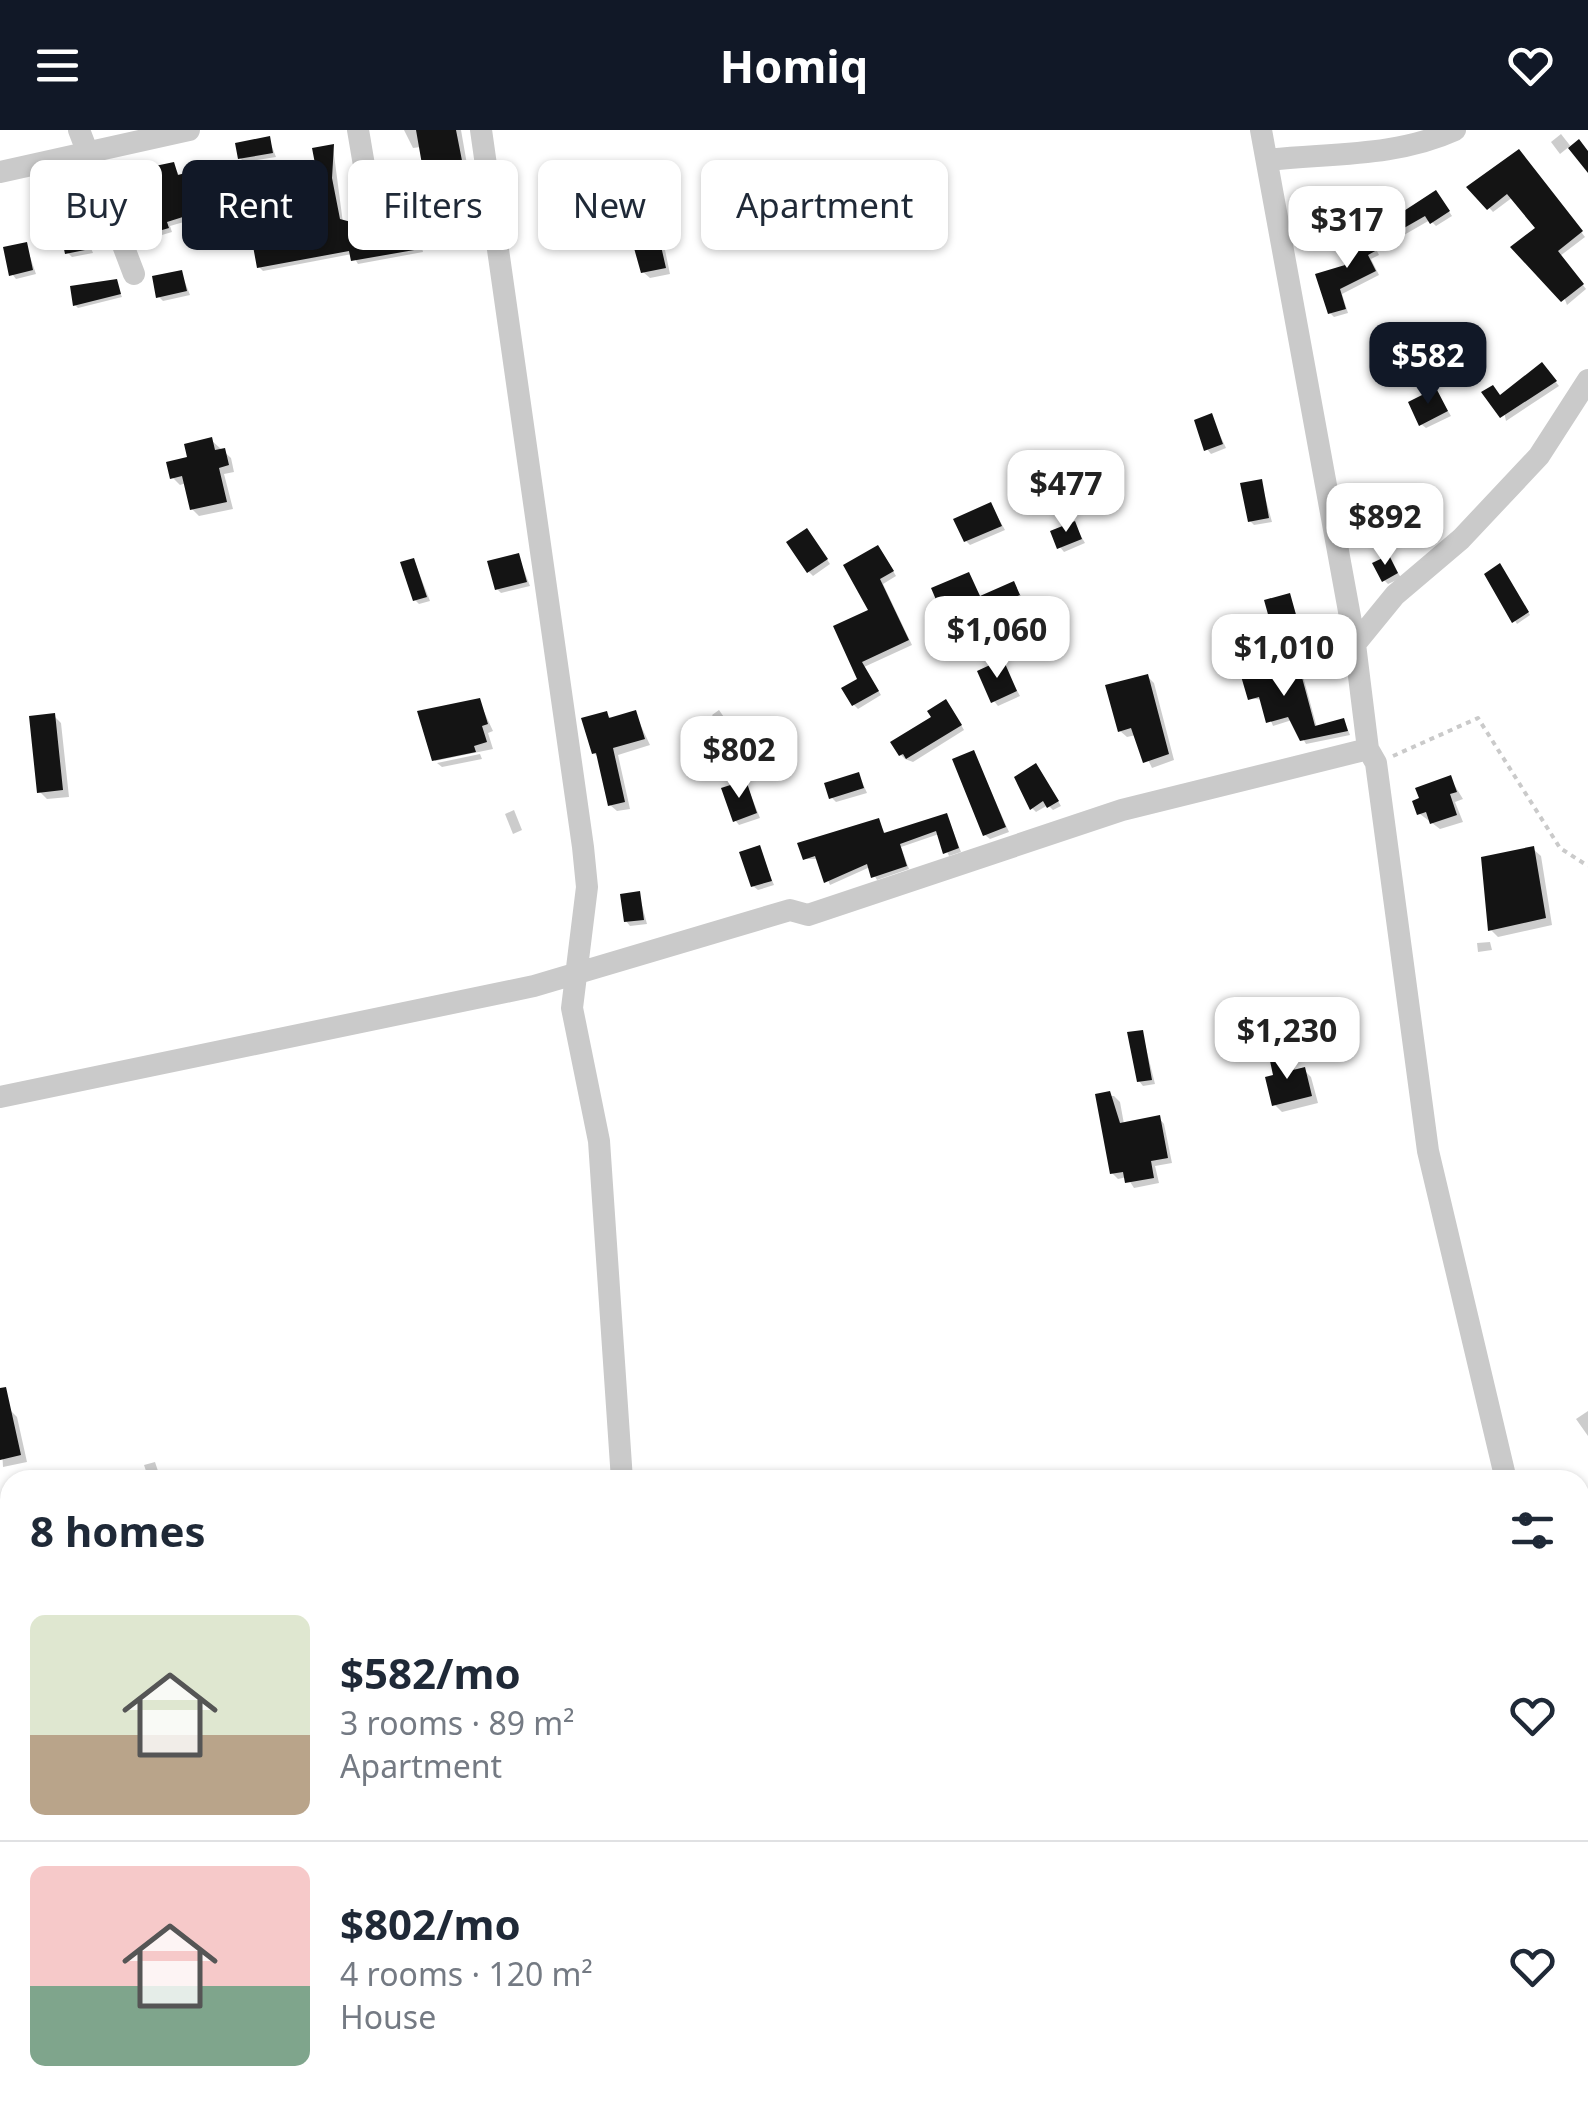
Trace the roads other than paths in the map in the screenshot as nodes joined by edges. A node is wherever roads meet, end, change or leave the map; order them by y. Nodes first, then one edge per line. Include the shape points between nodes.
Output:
1 (78, 130) edge
2 (188, 130) edge
3 (358, 130) edge
4 (481, 130) edge
5 (1261, 130) edge
6 (1454, 130) edge
7 (90, 154) junction
8 (363, 160) edge
9 (1266, 160) junction
10 (0, 172) edge
11 (134, 274) dead end
12 (1588, 380) edge
13 (1355, 644) junction
14 (1372, 756) junction
15 (577, 972) junction
16 (0, 1097) edge
17 (621, 1470) edge
18 (1504, 1470) edge

1 - 7 street
2 - 7 street
3 - 8 street
4 - 15 street via 584,846 587,887
5 - 9 street
6 - 9 street via 1389,152
7 - 10 street
7 - 11 street
9 - 13 street
12 - 13 street via 1538,456 1461,540 1394,595
13 - 14 street
14 - 15 street via 1122,810 808,915 790,910
14 - 18 street via 1428,1152
15 - 16 street
15 - 17 street via 572,1008 599,1141

